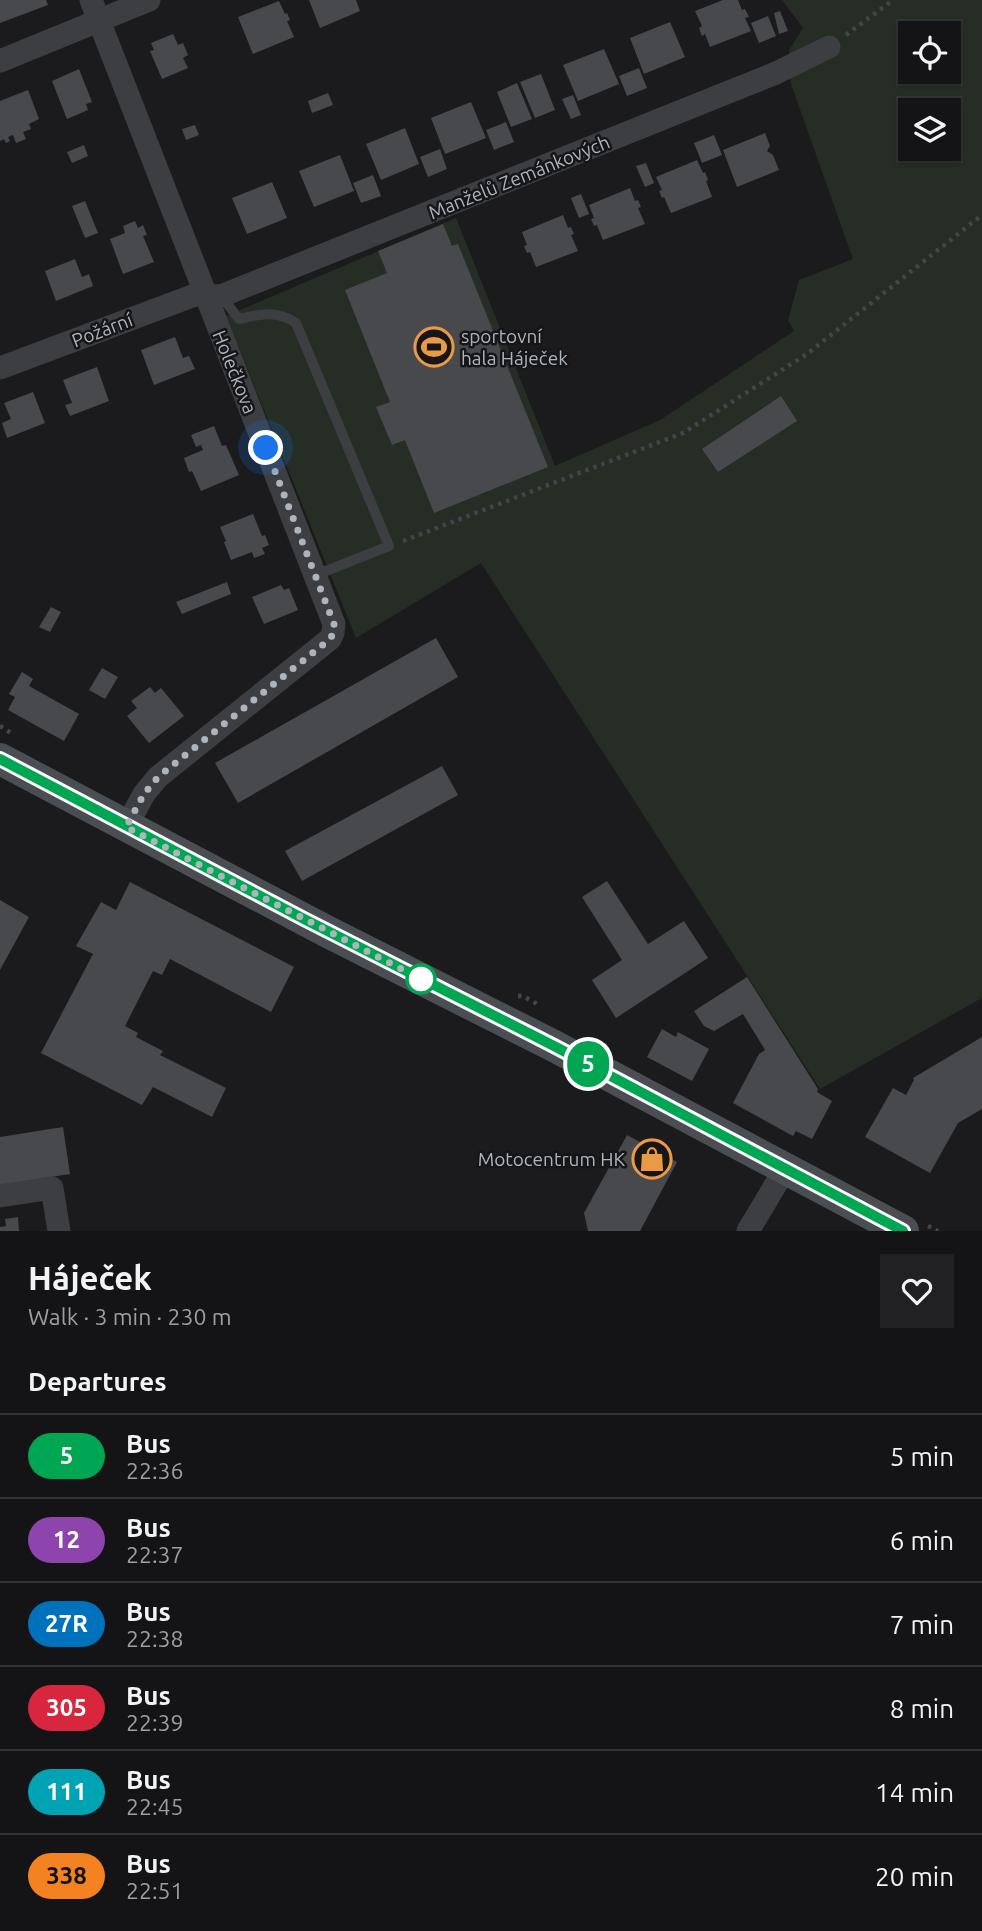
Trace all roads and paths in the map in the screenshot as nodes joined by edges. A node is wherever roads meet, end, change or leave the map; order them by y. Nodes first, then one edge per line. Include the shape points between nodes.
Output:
1 (149, 0) edge
2 (893, 0) edge
3 (95, 10) edge
4 (829, 47) joint
5 (0, 61) edge
6 (982, 215) edge
7 (213, 296) junction
8 (0, 368) edge
9 (389, 546) junction
10 (316, 575) junction
11 (0, 759) edge
12 (126, 827) junction
13 (785, 1169) junction
14 (0, 1196) edge
15 (59, 1231) edge
16 (748, 1231) edge
17 (903, 1231) edge

1 - 3 street
2 - 4 path
3 - 5 street
3 - 7 street, Holečkova
4 - 7 street, Manželů Zemánkových via 776,73
6 - 9 path via 807,354 683,433
7 - 8 street, Požární via 195,295
7 - 9 lane via 239,319 262,313 285,316 296,323
7 - 10 street, Holečkova
9 - 10 lane
10 - 12 street, Holečkova via 334,624 330,639 158,777
11 - 12 main road
12 - 13 main road
13 - 16 street
13 - 17 main road
14 - 15 street via 52,1188

